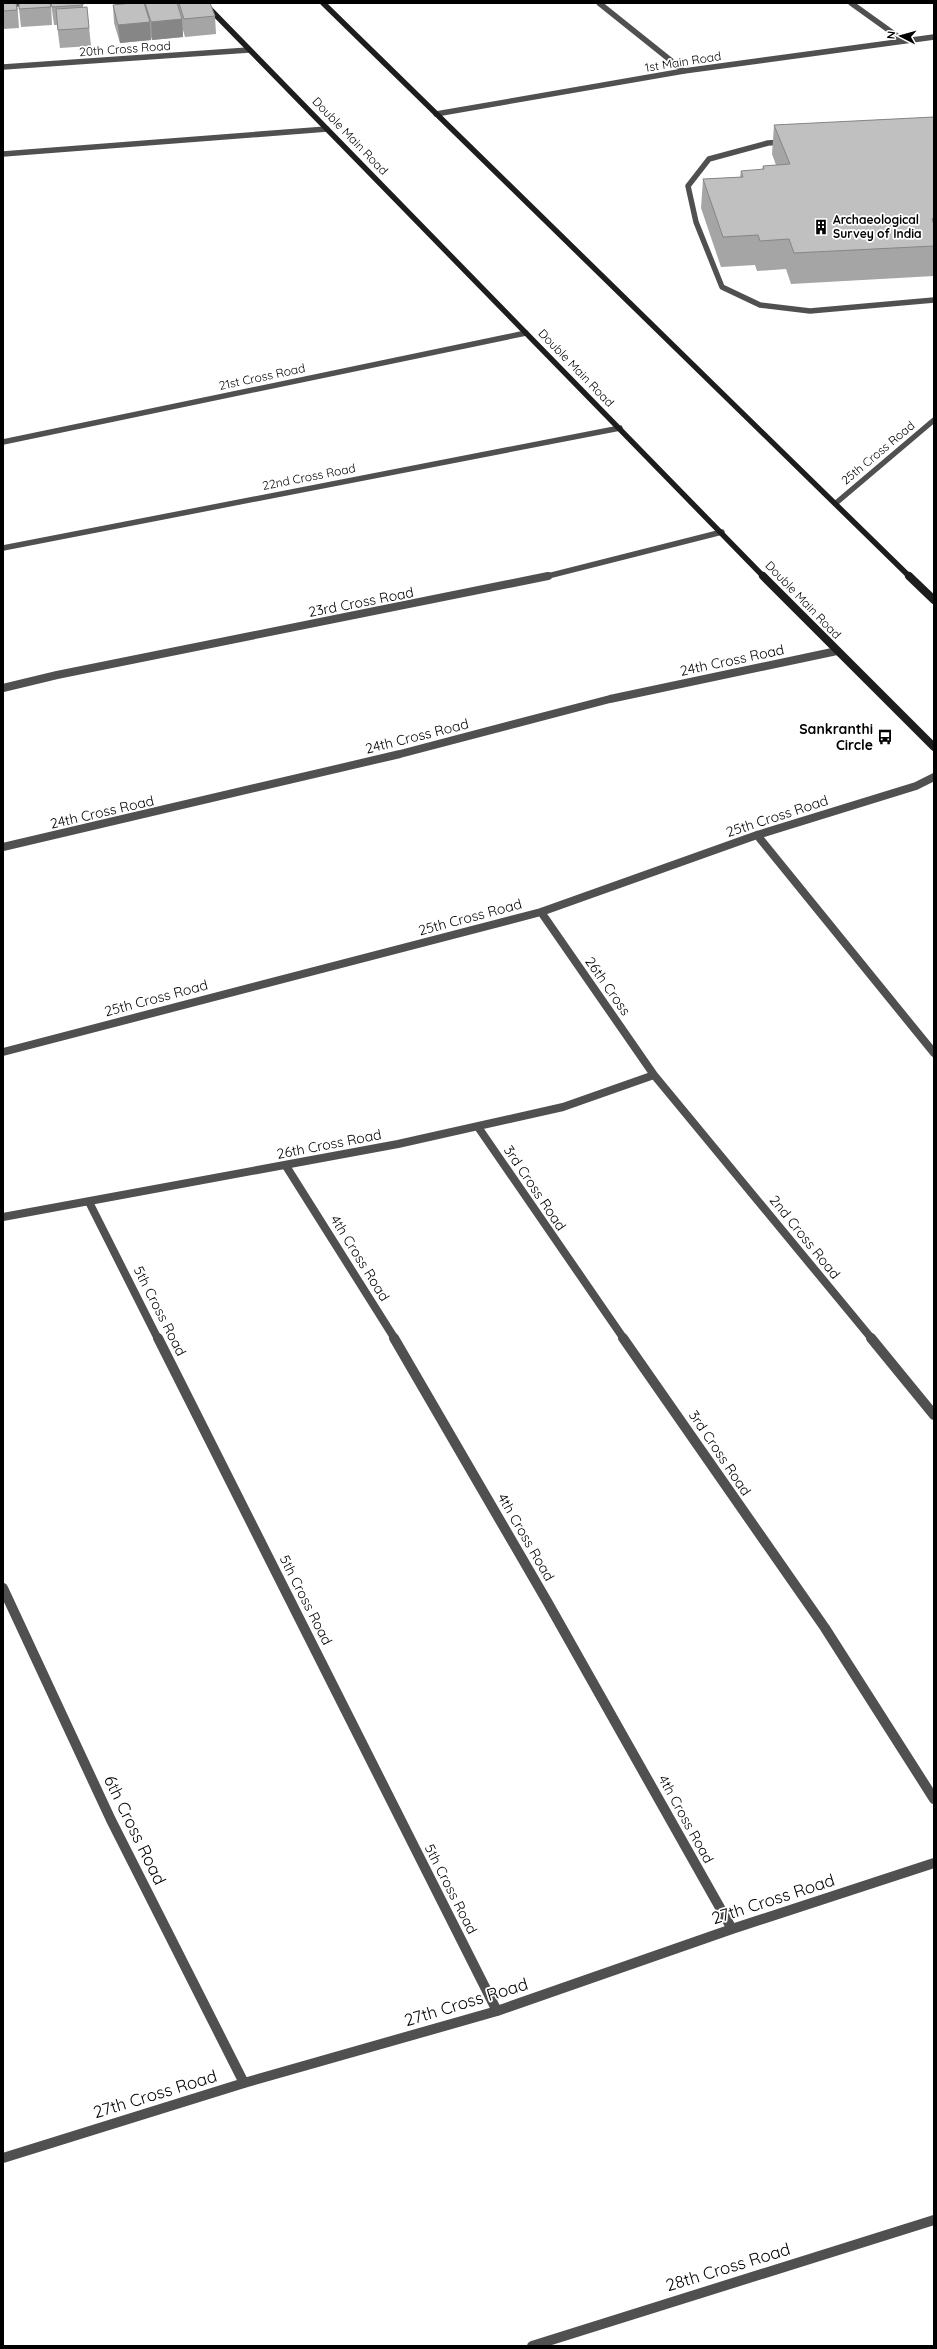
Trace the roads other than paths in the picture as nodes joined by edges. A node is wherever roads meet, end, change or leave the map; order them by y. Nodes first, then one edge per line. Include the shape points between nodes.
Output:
1 (30, 3) edge
2 (204, 3) edge
3 (323, 3) edge
4 (599, 3) edge
5 (851, 3) edge
6 (3, 5) edge
7 (934, 36) edge
8 (904, 41) junction
9 (249, 50) junction
10 (3, 67) edge
11 (684, 71) junction
12 (436, 114) junction
13 (327, 129) junction
14 (792, 141) edge
15 (3, 154) edge
16 (934, 300) edge
17 (526, 333) junction
18 (934, 420) edge
19 (620, 428) junction
20 (3, 442) edge
21 (836, 503) junction
22 (722, 532) junction
23 (3, 548) edge
24 (934, 600) edge
25 (837, 651) junction
26 (3, 688) edge
27 (934, 746) edge
28 (934, 777) edge
29 (757, 835) junction
30 (3, 847) edge
31 (541, 912) junction
32 (3, 1052) edge
33 (934, 1052) edge
34 (654, 1075) junction
35 (478, 1126) junction
36 (286, 1166) junction
37 (90, 1202) junction
38 (3, 1217) edge
39 (934, 1415) edge
40 (3, 1588) edge
41 (934, 1799) edge
42 (934, 1863) edge
43 (732, 1929) junction
44 (497, 2011) junction
45 (244, 2083) junction
46 (3, 2158) edge
47 (934, 2220) edge
48 (532, 2346) edge

1 - 6 street
2 - 9 street, Double Main Road
3 - 12 street
4 - 11 street
5 - 8 street
7 - 8 street, 1st Main Road
8 - 11 street, 1st Main Road
9 - 10 street, 20th Cross Road
9 - 13 street, Double Main Road
11 - 12 street, 1st Main Road
12 - 21 street
13 - 15 street
13 - 17 street, Double Main Road
14 - 16 street via 768,143 709,159 688,186 696,222 722,287 760,305 810,311
17 - 19 street, Double Main Road
17 - 20 street, 21st Cross Road
18 - 21 street, 25th Cross Road
19 - 22 street, Double Main Road
19 - 23 street, 22nd Cross Road
21 - 24 street
22 - 25 street, Double Main Road
22 - 26 street, 23rd Cross Road via 531,580
25 - 27 street, Double Main Road
25 - 30 street, 24th Cross Road via 610,699 400,754
28 - 29 street, 25th Cross Road via 916,786
29 - 31 street, 25th Cross Road
29 - 33 street
31 - 32 street, 25th Cross Road
31 - 34 street, 26th Cross
34 - 35 street, 26th Cross Road via 563,1107
34 - 39 street, 2nd Cross Road
35 - 36 street, 26th Cross Road
35 - 41 street, 3rd Cross Road via 534,1212 684,1424 887,1721
36 - 37 street, 26th Cross Road
36 - 43 street, 4th Cross Road via 398,1345 548,1602
37 - 38 street, 26th Cross Road
37 - 44 street, 5th Cross Road
40 - 45 street, 6th Cross Road via 111,1820
42 - 43 street, 27th Cross Road
43 - 44 street, 27th Cross Road
44 - 45 street, 27th Cross Road
45 - 46 street, 27th Cross Road
47 - 48 street, 28th Cross Road

